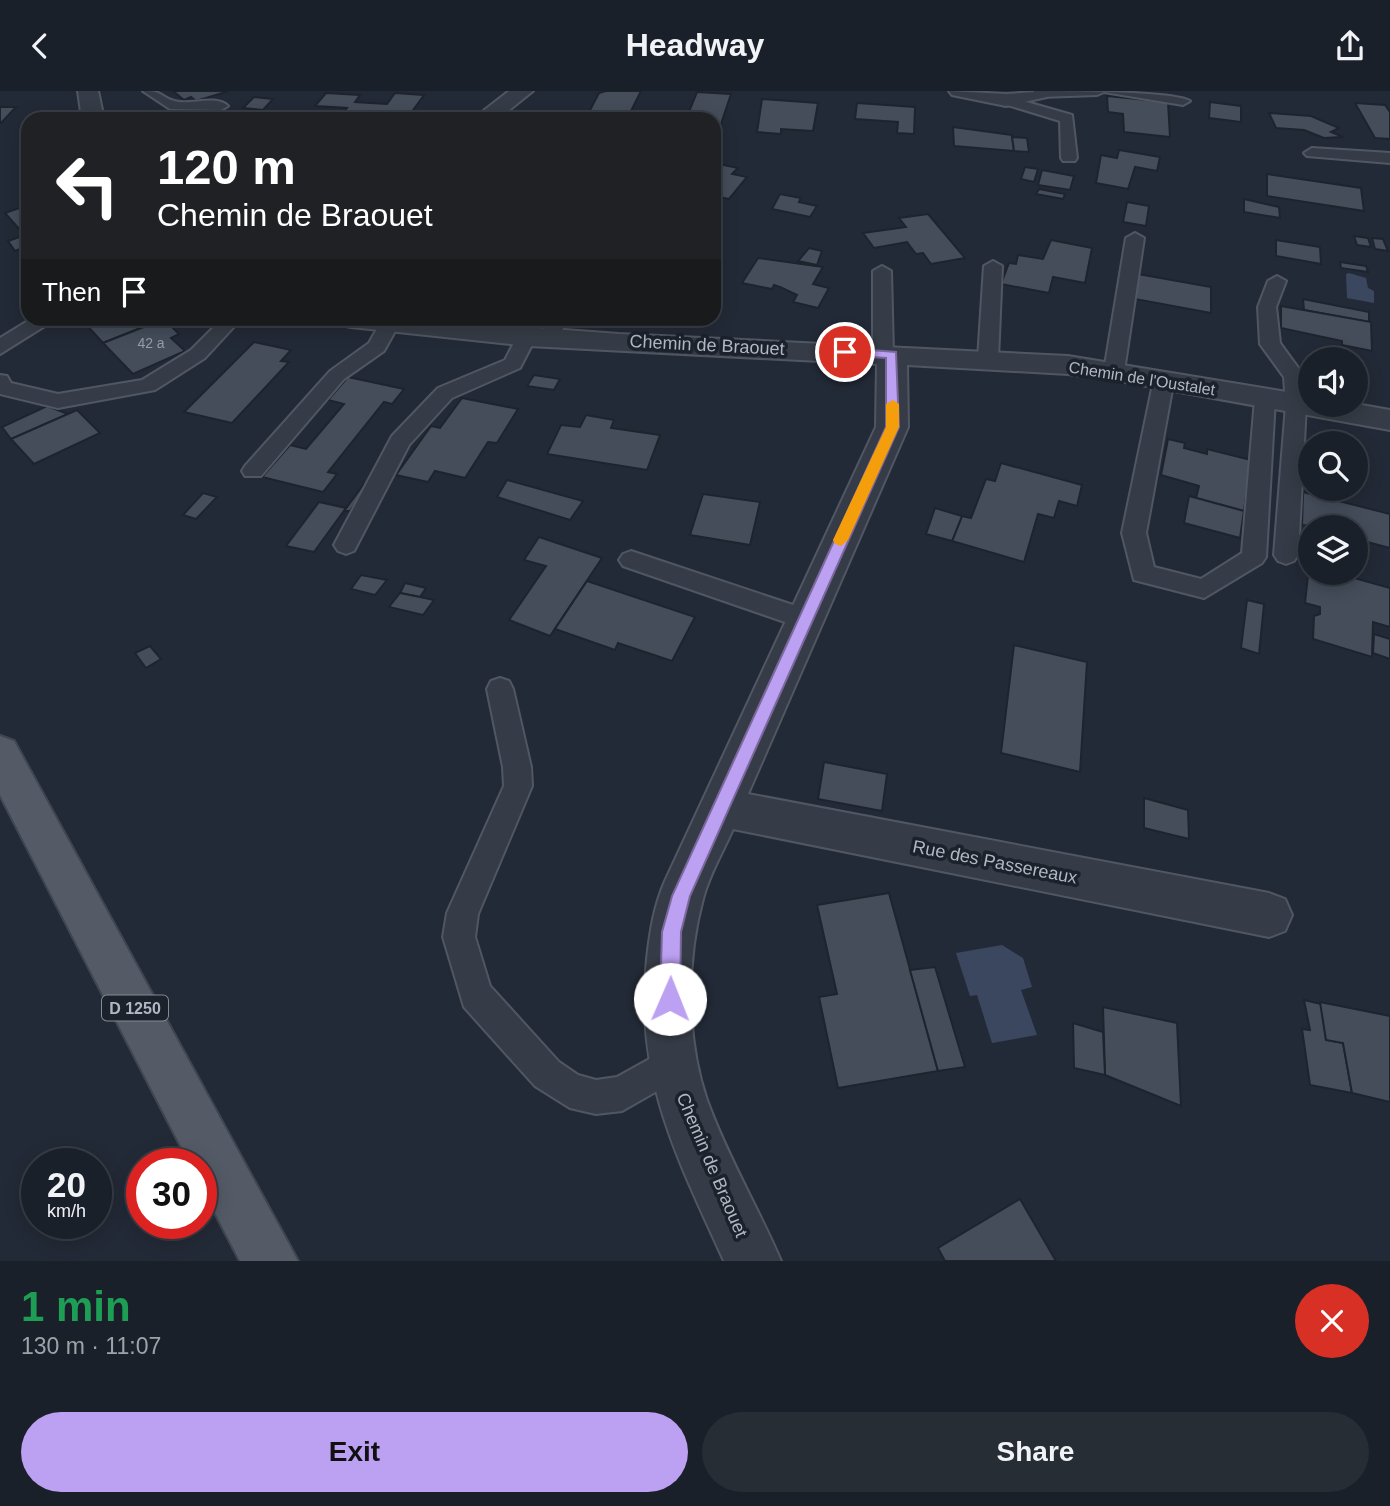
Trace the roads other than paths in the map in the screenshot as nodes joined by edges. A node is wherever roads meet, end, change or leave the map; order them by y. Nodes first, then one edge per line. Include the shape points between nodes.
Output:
1 (150, 91) edge
2 (523, 91) edge
3 (959, 91) edge
4 (1097, 91) edge
5 (1110, 91) edge
6 (93, 92) edge
7 (1040, 93) joint
8 (1006, 100) junction
9 (1183, 101) dead end
10 (221, 106) dead end
11 (93, 112) edge
12 (494, 112) edge
13 (1386, 150) edge
14 (1312, 153) dead end
15 (1069, 157) dead end
16 (1135, 238) dead end
17 (993, 266) dead end
18 (882, 271) dead end
19 (1277, 281) dead end
20 (30, 326) edge
21 (225, 326) edge
22 (388, 326) edge
23 (441, 326) edge
24 (545, 330) edge
25 (0, 348) edge
26 (888, 354) junction
27 (988, 359) junction
28 (1114, 371) junction
29 (1164, 379) junction
30 (0, 381) edge
31 (1265, 399) junction
32 (1296, 404) junction
33 (1390, 420) edge
34 (253, 471) dead end
35 (346, 545) dead end
36 (1286, 555) dead end
37 (631, 560) dead end
38 (805, 619) junction
39 (500, 689) dead end
40 (0, 754) edge
41 (721, 808) junction
42 (1269, 915) dead end
43 (673, 1063) junction
44 (270, 1261) edge
45 (753, 1261) edge

1 - 10 lane via 170,105
2 - 12 street
3 - 8 street
4 - 7 lane
5 - 9 lane
6 - 11 street
7 - 8 street
8 - 15 lane via 1067,118
13 - 14 lane
16 - 28 lane
17 - 27 lane
18 - 26 lane
19 - 32 lane via 1267,307 1270,344 1294,376
20 - 25 lane
21 - 30 lane via 198,354 148,385 58,401 3,388
22 - 34 lane via 377,347 337,375
23 - 24 street, Chemin de Braouet
24 - 26 street, Chemin de Braouet
24 - 35 lane via 513,365 444,393 400,442
26 - 27 street, Chemin de l'Oustalet
26 - 38 street, Chemin de Braouet via 892,427
27 - 28 street, Chemin de l'Oustalet
28 - 29 street, Chemin de l'Oustalet
29 - 31 street, Chemin de l'Oustalet
29 - 31 lane via 1135,533 1143,573 1204,589 1254,557
31 - 32 street, Chemin de l'Oustalet
32 - 33 street, Chemin de l'Oustalet
32 - 36 lane
37 - 38 lane
38 - 41 street, Chemin de Braouet
39 - 43 lane via 518,786 463,913 459,937 476,995 547,1074 570,1091 596,1097 622,1094
40 - 44 main road, D 1250
41 - 42 street, Rue des Passereaux
41 - 43 street, Chemin de Braouet via 681,896 671,932
43 - 45 street, Chemin de Braouet via 681,1097

